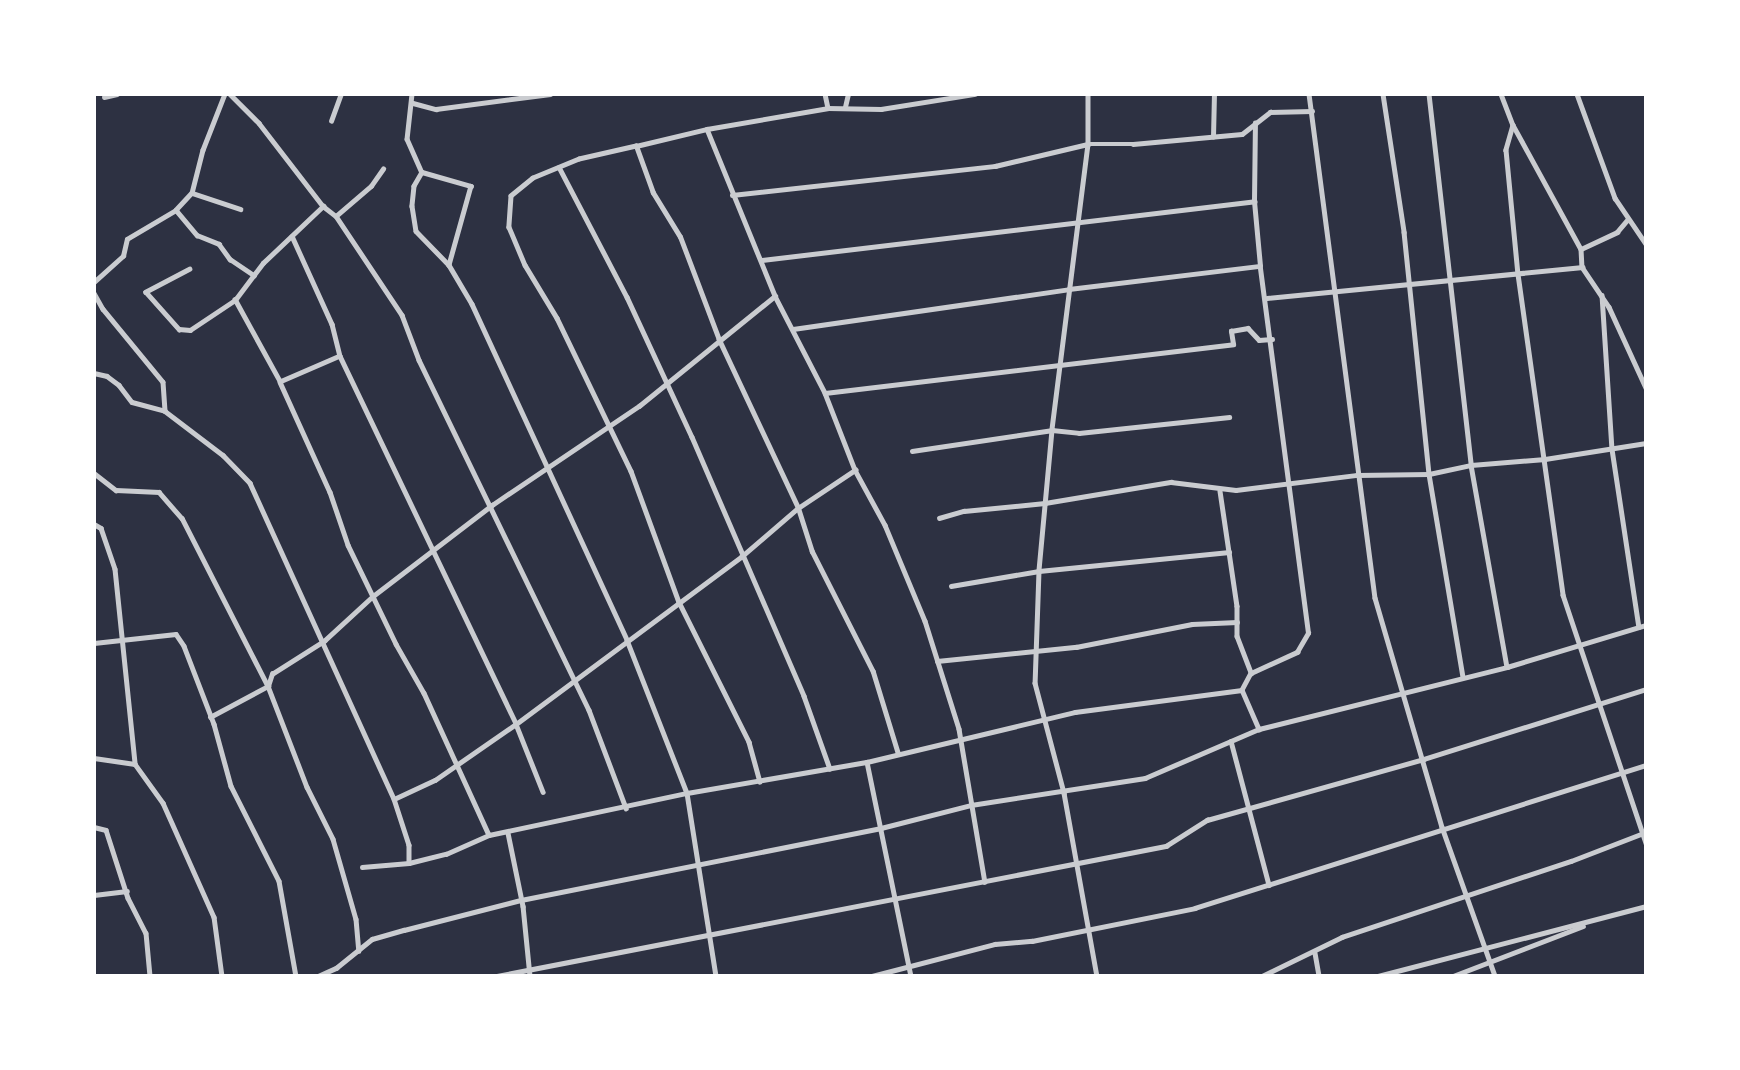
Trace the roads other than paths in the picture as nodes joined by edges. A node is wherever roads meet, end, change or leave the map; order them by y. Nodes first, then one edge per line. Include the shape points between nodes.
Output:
1 (117, 94) edge
2 (225, 94) edge
3 (230, 94) edge
4 (341, 94) edge
5 (411, 94) edge
6 (550, 94) edge
7 (825, 94) edge
8 (848, 94) edge
9 (975, 94) edge
10 (1088, 94) edge
11 (1214, 94) edge
12 (1309, 94) edge
13 (1383, 94) edge
14 (1429, 94) edge
15 (1501, 94) edge
16 (1577, 94) edge
17 (104, 97) dead end
18 (413, 103) junction
19 (844, 107) junction
20 (828, 108) junction
21 (1312, 111) junction
22 (331, 121) dead end
23 (1256, 122) junction
24 (1513, 125) junction
25 (707, 129) junction
26 (1213, 136) junction
27 (1088, 144) junction
28 (636, 146) junction
29 (559, 167) junction
30 (383, 169) dead end
31 (422, 172) junction
32 (192, 193) junction
33 (732, 195) junction
34 (1254, 201) junction
35 (323, 206) junction
36 (240, 209) dead end
37 (176, 210) junction
38 (336, 216) junction
39 (1077, 220) junction
40 (1627, 220) junction
41 (292, 236) junction
42 (1646, 244) edge
43 (1581, 249) junction
44 (762, 260) junction
45 (449, 265) junction
46 (1260, 267) junction
47 (1582, 267) junction
48 (190, 269) dead end
49 (1518, 273) junction
50 (254, 275) junction
51 (1449, 279) junction
52 (94, 282) edge
53 (1408, 286) junction
54 (1069, 289) junction
55 (1334, 290) junction
56 (94, 293) edge
57 (1602, 295) junction
58 (775, 296) junction
59 (1267, 298) junction
60 (235, 300) junction
61 (793, 329) junction
62 (1272, 339) junction
63 (719, 340) junction
64 (340, 356) junction
65 (1061, 365) junction
66 (94, 373) edge
67 (280, 382) junction
68 (665, 385) junction
69 (1646, 388) edge
70 (825, 393) junction
71 (165, 411) junction
72 (1229, 417) dead end
73 (608, 428) junction
74 (1052, 430) junction
75 (1646, 443) edge
76 (1612, 449) junction
77 (912, 451) dead end
78 (1545, 459) junction
79 (1471, 465) junction
80 (550, 468) junction
81 (855, 470) junction
82 (94, 473) edge
83 (1429, 474) junction
84 (1358, 476) junction
85 (1288, 485) junction
86 (1220, 491) junction
87 (1046, 503) junction
88 (492, 505) junction
89 (798, 508) junction
90 (939, 518) dead end
91 (94, 524) edge
92 (1228, 552) junction
93 (432, 554) junction
94 (741, 557) junction
95 (1039, 571) junction
96 (951, 586) dead end
97 (373, 596) junction
98 (679, 603) junction
99 (1237, 622) junction
100 (1646, 625) edge
101 (1639, 627) junction
102 (627, 640) junction
103 (324, 641) junction
104 (94, 643) edge
105 (123, 643) junction
106 (1580, 644) junction
107 (1036, 649) junction
108 (937, 662) junction
109 (1507, 667) junction
110 (1251, 673) junction
111 (1463, 677) junction
112 (573, 679) junction
113 (268, 686) junction
114 (1646, 689) edge
115 (1242, 690) junction
116 (1404, 694) junction
117 (1601, 704) junction
118 (210, 717) junction
119 (1046, 719) junction
120 (516, 724) junction
121 (1259, 729) junction
122 (960, 740) junction
123 (1230, 741) junction
124 (898, 754) junction
125 (94, 758) edge
126 (1424, 759) junction
127 (867, 762) junction
128 (135, 764) junction
129 (1646, 765) edge
130 (455, 766) junction
131 (830, 769) junction
132 (1622, 772) junction
133 (760, 782) junction
134 (543, 792) dead end
135 (687, 793) junction
136 (1064, 793) junction
137 (394, 799) junction
138 (971, 805) junction
139 (626, 808) junction
140 (1247, 809) junction
141 (94, 827) edge
142 (1442, 827) junction
143 (881, 828) junction
144 (1644, 832) edge
145 (508, 833) junction
146 (489, 835) junction
147 (1646, 843) edge
148 (409, 862) junction
149 (1076, 862) junction
150 (698, 865) junction
151 (362, 867) dead end
152 (985, 882) junction
153 (1269, 885) junction
154 (127, 891) junction
155 (1467, 892) junction
156 (94, 895) edge
157 (521, 900) junction
158 (896, 900) junction
159 (1646, 906) edge
160 (1087, 930) junction
161 (708, 935) junction
162 (359, 951) junction
163 (1315, 953) junction
164 (1489, 960) junction
165 (528, 969) junction
166 (910, 969) junction
167 (150, 975) edge
168 (222, 975) edge
169 (296, 975) edge
170 (318, 975) edge
171 (497, 975) edge
172 (530, 975) edge
173 (716, 975) edge
174 (872, 975) edge
175 (910, 975) edge
176 (1097, 975) edge
177 (1262, 975) edge
178 (1318, 975) edge
179 (1378, 975) edge
180 (1453, 975) edge
181 (1495, 975) edge

1 - 17 street
2 - 32 street via 202,150
3 - 35 street via 259,123
4 - 22 street
5 - 18 street
6 - 18 street via 436,109
7 - 20 street
8 - 19 street
9 - 19 street via 881,109
10 - 27 street
11 - 26 street
12 - 21 street
13 - 53 street via 1404,232
14 - 51 street
15 - 24 street
16 - 40 street
18 - 31 street via 407,139
19 - 20 street
20 - 25 street
21 - 23 street via 1270,112
21 - 55 street
23 - 26 street via 1242,134
23 - 34 street
24 - 43 street
24 - 49 street via 1506,150
25 - 28 street
25 - 33 street
26 - 27 street
27 - 33 street via 995,166
27 - 39 street
28 - 29 street via 605,151
28 - 63 street via 653,193 680,237
29 - 68 street via 627,297
29 - 73 street via 533,178 511,196 509,227
30 - 38 street via 371,186
31 - 45 street via 414,186 416,231 436,256
31 - 45 street via 471,186
32 - 36 street
32 - 37 street
33 - 44 street
34 - 39 street
34 - 46 street
35 - 38 street
35 - 41 street
37 - 50 street via 196,235 219,244 230,259
37 - 52 street via 127,239 123,256
38 - 88 street via 402,315 419,360
39 - 44 street
39 - 54 street
40 - 42 street
40 - 43 street via 1617,232
41 - 50 street
41 - 64 street via 332,324
43 - 47 street
44 - 58 street
45 - 80 street via 495,348
46 - 54 street
46 - 59 street
47 - 49 street
47 - 57 street
48 - 60 street via 146,292 179,329 186,331 199,325
49 - 51 street
49 - 78 street
50 - 60 street
51 - 53 street
51 - 79 street
53 - 55 street
53 - 83 street
54 - 61 street
54 - 65 street
55 - 59 street
55 - 84 street
56 - 71 street via 163,382
57 - 69 street
57 - 76 street
58 - 61 street
58 - 63 street
59 - 62 street
60 - 67 street
61 - 70 street
62 - 65 street via 1259,340 1248,328 1232,331 1233,344
62 - 85 street
63 - 68 street
63 - 89 street
64 - 67 street
64 - 93 street
65 - 70 street
65 - 74 street
66 - 71 street via 107,376 132,402
67 - 97 street
68 - 73 street
68 - 94 street via 692,437
70 - 81 street
71 - 103 street via 223,455 250,483
72 - 74 street via 1079,433
73 - 80 street
73 - 98 street via 631,471
74 - 77 street
74 - 87 street
75 - 76 street
76 - 78 street
76 - 101 street
78 - 79 street
78 - 106 street via 1563,595
79 - 83 street
79 - 109 street
80 - 88 street
80 - 102 street
81 - 89 street
81 - 108 street via 893,545
82 - 113 street via 116,490 159,492 171,504
83 - 84 street
83 - 111 street
84 - 85 street
84 - 116 street via 1375,598
85 - 86 street
85 - 110 street via 1308,633 1297,652
86 - 87 street via 1171,482
86 - 92 street
87 - 90 street via 964,511
87 - 95 street
88 - 93 street
88 - 112 street
89 - 94 street
89 - 124 street via 812,552 873,672
91 - 105 street via 101,528 115,569
92 - 95 street
92 - 99 street
93 - 97 street
93 - 120 street
94 - 98 street
94 - 131 street via 804,696
95 - 96 street
95 - 107 street
97 - 103 street
97 - 130 street via 424,693
98 - 102 street
98 - 133 street via 749,742
99 - 107 street via 1192,624 1076,647
99 - 110 street via 1242,657
100 - 101 street
101 - 106 street
102 - 112 street
102 - 135 street
103 - 113 street via 272,674
103 - 137 street
104 - 105 street
105 - 118 street via 176,634
105 - 128 street
106 - 109 street
106 - 117 street
107 - 108 street
107 - 119 street via 1035,683
108 - 122 street
109 - 111 street
110 - 115 street
111 - 116 street
112 - 120 street
112 - 139 street
113 - 118 street
113 - 162 street via 307,787 333,839 356,919
114 - 117 street
115 - 119 street
115 - 121 street
116 - 121 street
116 - 126 street
117 - 126 street
117 - 132 street
118 - 169 street via 243,815 279,881
119 - 122 street
119 - 136 street
120 - 130 street
120 - 134 street
121 - 123 street
122 - 124 street
122 - 138 street
123 - 136 street via 1145,778
123 - 140 street
124 - 127 street
125 - 128 street
126 - 140 street
126 - 142 street
127 - 131 street
127 - 143 street
128 - 168 street via 163,803 214,917
129 - 132 street
130 - 137 street
130 - 146 street
131 - 133 street
132 - 142 street
132 - 144 street
133 - 135 street
135 - 139 street
135 - 150 street
136 - 138 street
136 - 149 street
137 - 148 street via 409,845
138 - 143 street
138 - 152 street via 981,843
139 - 145 street
140 - 149 street via 1207,820 1166,846
140 - 153 street
141 - 154 street via 106,830
142 - 153 street
142 - 155 street
143 - 150 street
143 - 158 street
144 - 147 street
144 - 155 street via 1570,861
145 - 146 street
145 - 157 street
146 - 148 street via 446,854
148 - 151 street
149 - 152 street
149 - 160 street
150 - 157 street
150 - 161 street
152 - 158 street
153 - 160 street via 1195,908
154 - 156 street
154 - 167 street via 146,933
155 - 163 street via 1342,937
155 - 164 street
157 - 162 street via 372,939
157 - 165 street
158 - 161 street
158 - 166 street
159 - 164 street
159 - 179 street
160 - 166 street via 995,944
160 - 176 street
161 - 165 street
161 - 173 street
162 - 170 street via 336,968
163 - 177 street
163 - 178 street
164 - 180 street
164 - 181 street
165 - 171 street
165 - 172 street
166 - 174 street
166 - 175 street

